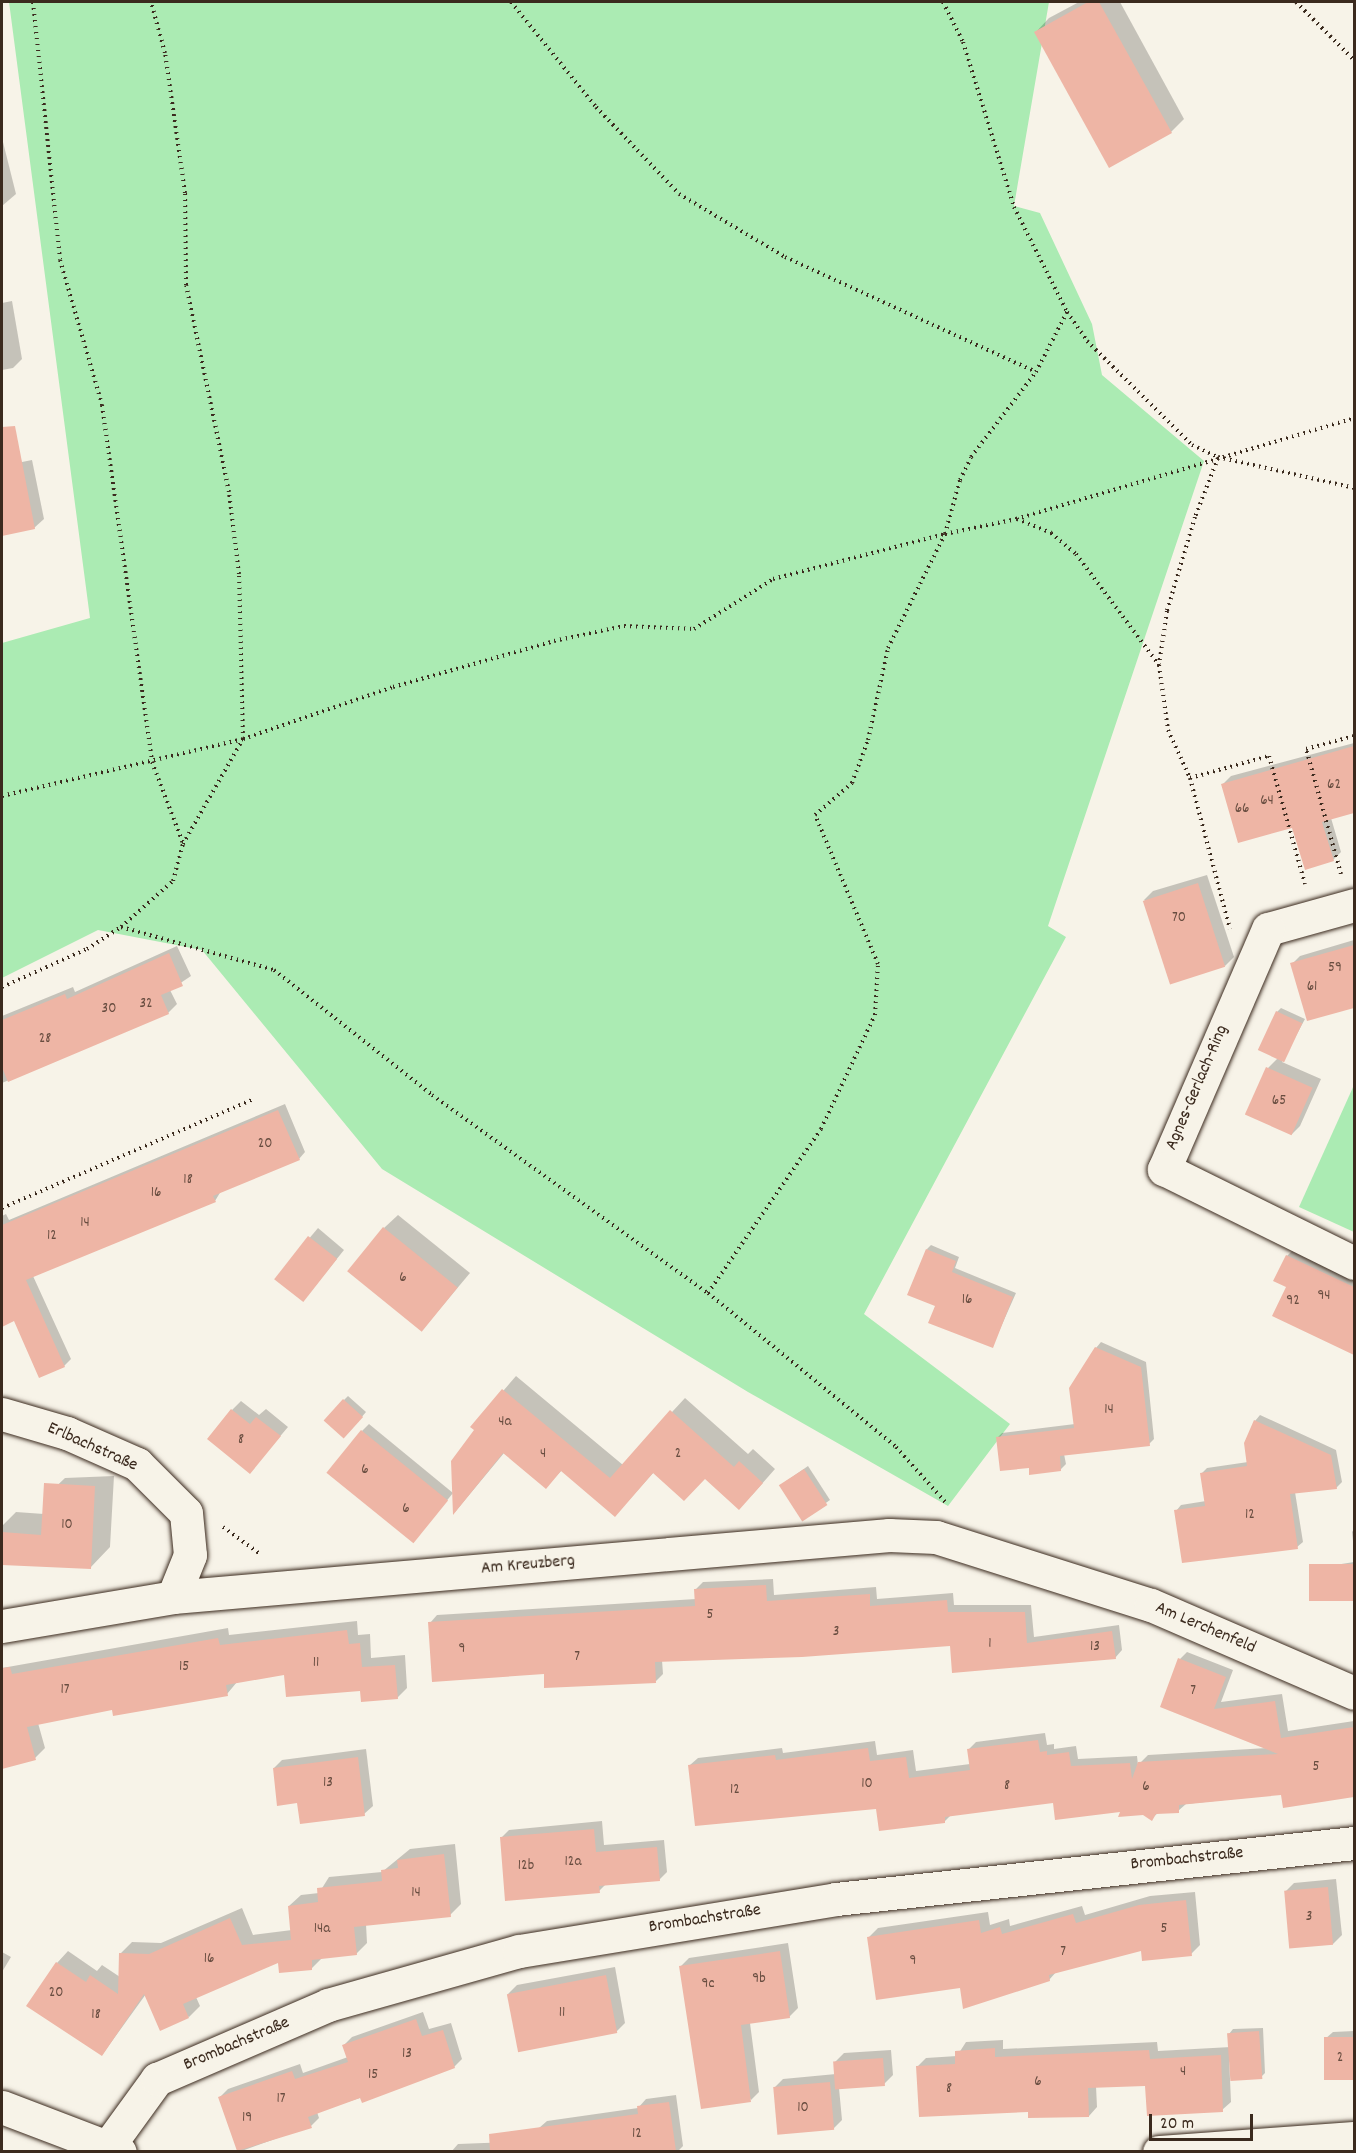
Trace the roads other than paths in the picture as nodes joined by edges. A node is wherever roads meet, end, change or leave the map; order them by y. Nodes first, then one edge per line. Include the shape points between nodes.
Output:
1 (1352, 906) edge
2 (1354, 1263) edge
3 (2, 1414) edge
4 (1051, 1575) joint
5 (172, 1597) junction
6 (2, 1626) edge
7 (1354, 1693) edge
8 (1354, 1843) edge
9 (2, 2107) edge
10 (1354, 2138) edge
11 (58, 2142) edge
12 (114, 2148) edge
13 (1159, 2151) edge

1 - 2 street, Agnes-Gerlach-Ring via 1268,929 1164,1169
3 - 5 street, Erlbachstraße via 67,1433 137,1464 186,1513 190,1555
4 - 5 street, Am Kreuzberg via 936,1538 889,1535
4 - 7 street, Am Lerchenfeld via 1151,1605
5 - 6 street, Am Kreuzberg
8 - 12 street, Brombachstraße via 836,1899 519,1951 328,2005 157,2079
9 - 11 street
10 - 13 street
11 - 12 street

